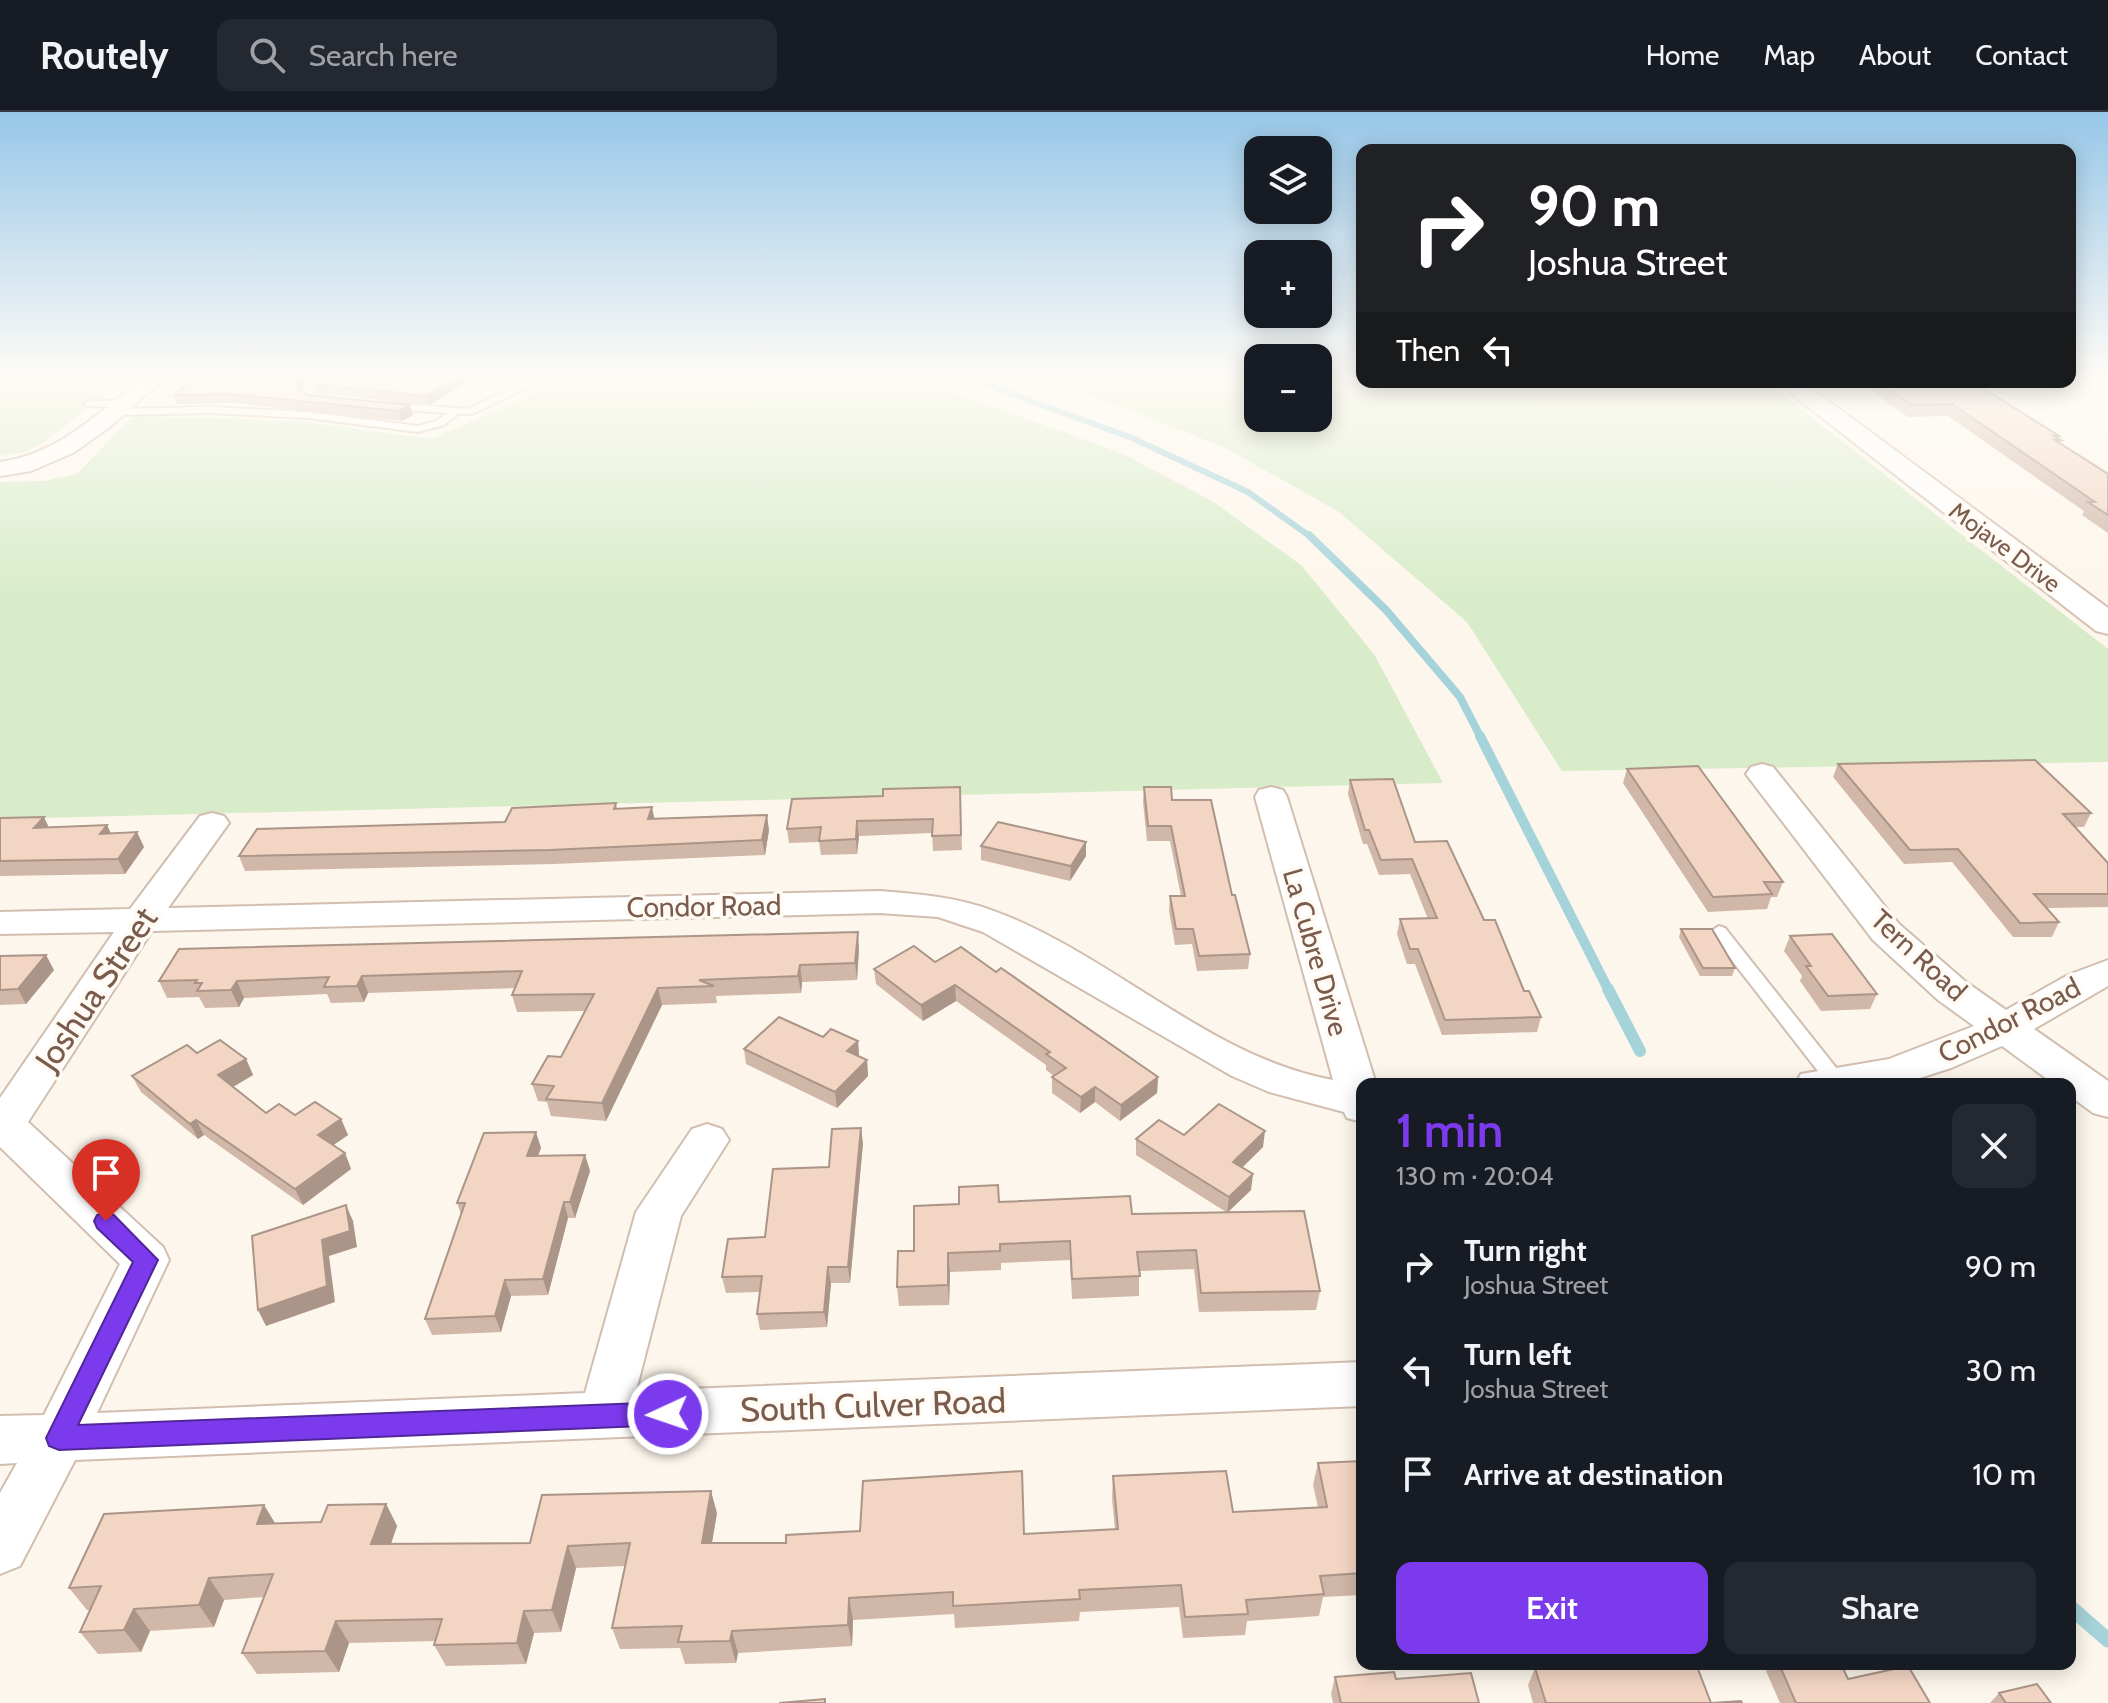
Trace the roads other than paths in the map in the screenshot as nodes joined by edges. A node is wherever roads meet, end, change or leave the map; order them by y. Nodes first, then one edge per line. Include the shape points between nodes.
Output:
1 (61, 450) edge
2 (1880, 450) edge
3 (3, 469) edge
4 (2103, 616) edge
5 (1762, 774) dead end
6 (1271, 797) dead end
7 (212, 823) dead end
8 (141, 919) junction
9 (0, 923) edge
10 (1719, 932) dead end
11 (2108, 972) edge
12 (2004, 1029) junction
13 (1835, 1078) edge
14 (1860, 1078) edge
15 (2074, 1078) edge
16 (2076, 1080) edge
17 (1356, 1085) edge
18 (1356, 1101) edge
19 (2108, 1102) edge
20 (707, 1140) dead end
21 (1356, 1384) edge
22 (604, 1417) junction
23 (59, 1438) junction
24 (0, 1440) edge
25 (0, 1547) edge

1 - 3 street via 28,466
2 - 4 main road, Mojave Drive
5 - 12 street, Tern Road via 1886,932
6 - 17 street, La Cubre Drive
7 - 8 street, Joshua Street
8 - 9 street, Condor Road
8 - 18 street, Condor Road via 864,902 945,907 1028,939 1239,1065 1294,1087
8 - 23 street, Joshua Street via 4,1125 146,1260
10 - 13 lane
11 - 12 street, Condor Road
12 - 14 street, Condor Road via 1923,1063
12 - 15 street, Tern Road
16 - 19 street, Tern Road
20 - 22 street via 659,1212
21 - 22 street, South Culver Road
22 - 23 street, South Culver Road
23 - 24 street, South Culver Road
23 - 25 street, Joshua Street

